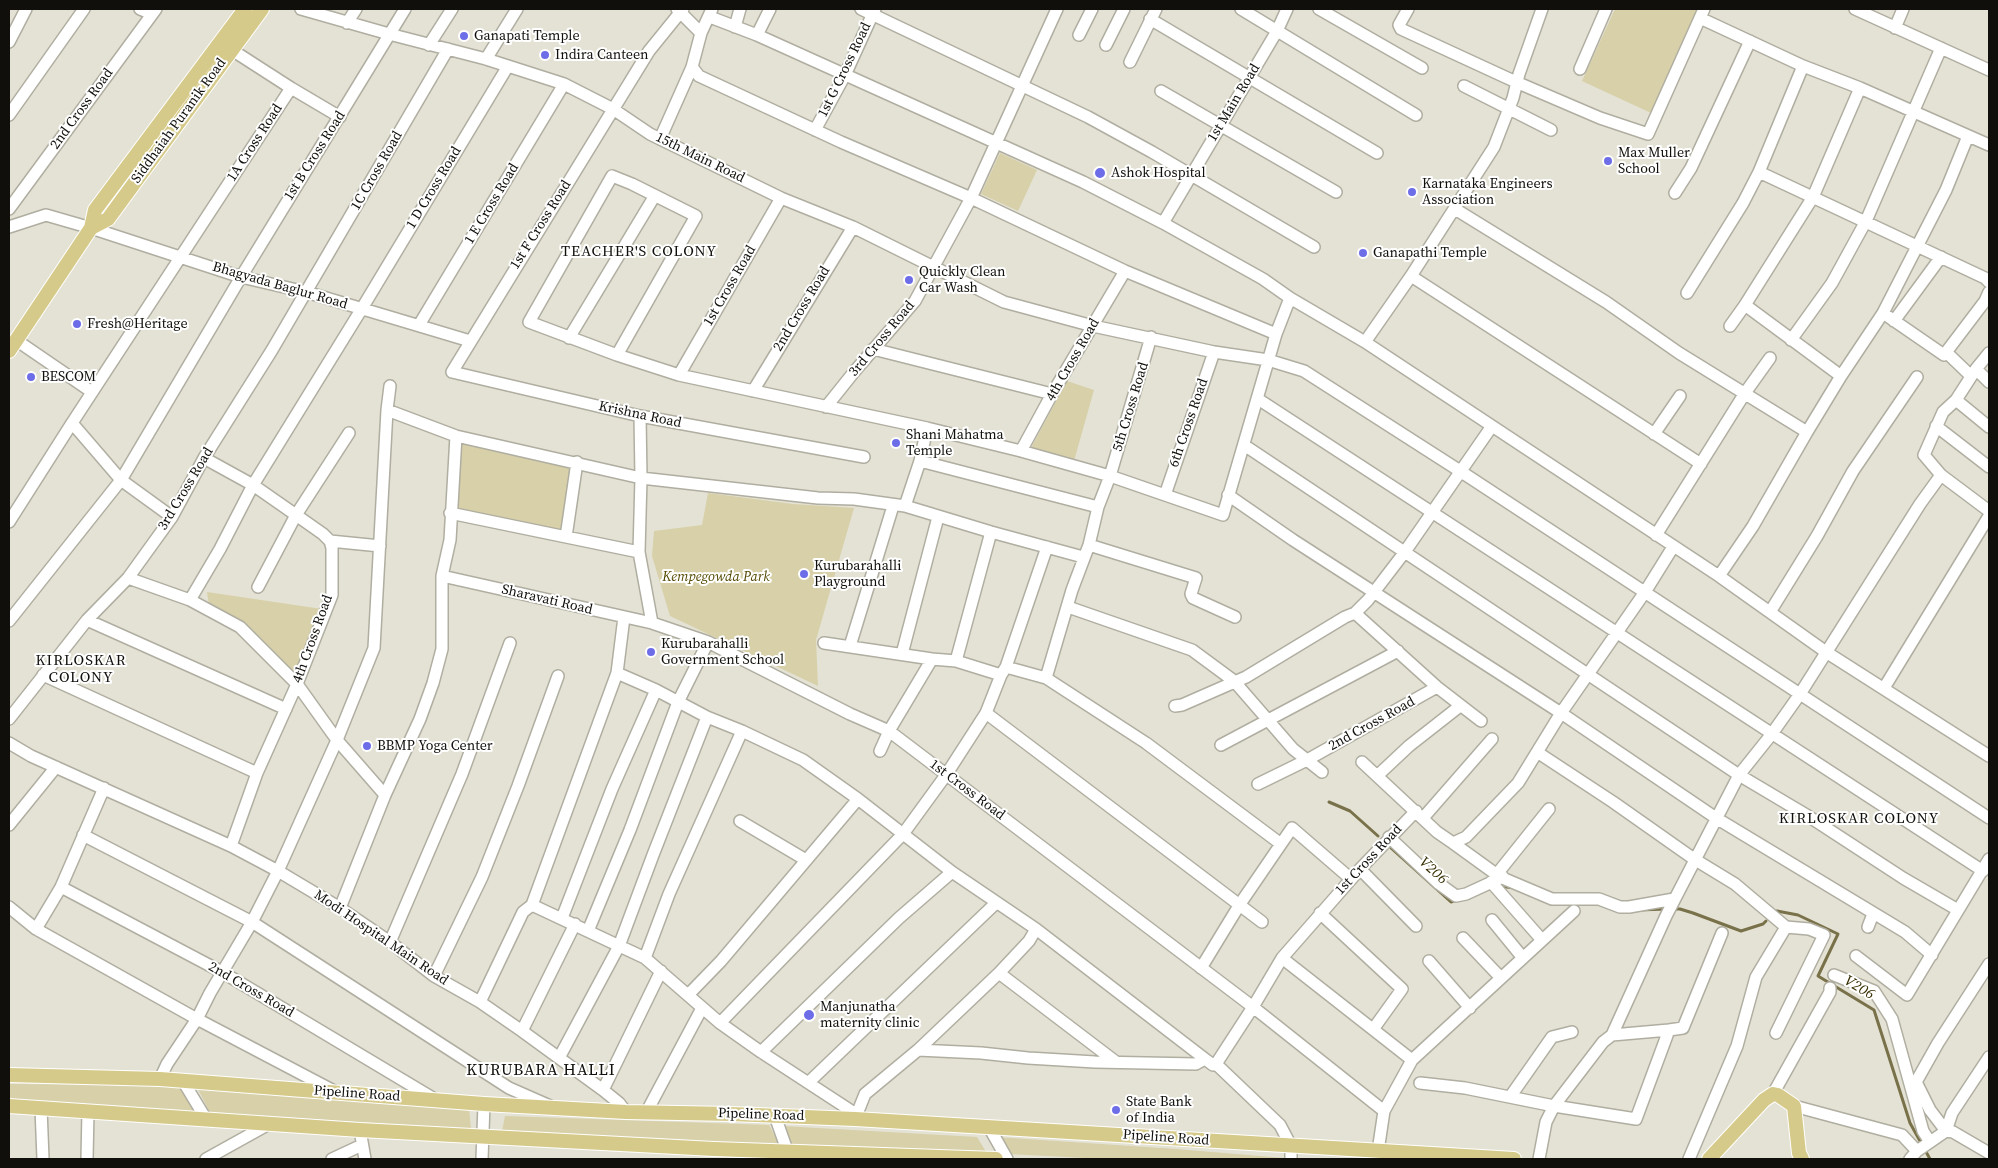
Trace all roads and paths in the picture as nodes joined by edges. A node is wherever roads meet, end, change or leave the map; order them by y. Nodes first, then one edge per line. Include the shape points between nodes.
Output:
1 (26, 9) edge
2 (84, 9) edge
3 (140, 9) edge
4 (245, 9) edge
5 (262, 9) edge
6 (301, 9) edge
7 (356, 9) edge
8 (405, 9) edge
9 (452, 9) edge
10 (517, 9) edge
11 (740, 9) edge
12 (770, 9) edge
13 (861, 9) edge
14 (1092, 9) edge
15 (1124, 9) edge
16 (1241, 9) edge
17 (1287, 9) edge
18 (1319, 9) edge
19 (1408, 9) edge
20 (1542, 9) edge
21 (1606, 9) edge
22 (1855, 9) edge
23 (1903, 9) edge
24 (680, 10) edge
25 (1053, 10) edge
26 (154, 12) edge
27 (874, 12) edge
28 (711, 13) edge
29 (1702, 13) edge
30 (1153, 14) edge
31 (348, 23) junction
32 (735, 27) junction
33 (1895, 28) junction
34 (1276, 31) junction
35 (701, 33) junction
36 (389, 34) junction
37 (757, 35) junction
38 (1079, 35) dead end
39 (1750, 41) junction
40 (9, 42) edge
41 (430, 45) junction
42 (1106, 46) dead end
43 (1941, 48) junction
44 (232, 50) junction
45 (448, 50) junction
46 (486, 59) junction
47 (1130, 62) dead end
48 (508, 66) junction
49 (1804, 66) junction
50 (692, 67) junction
51 (1422, 68) dead end
52 (1580, 69) dead end
53 (1989, 70) edge
54 (845, 75) junction
55 (1249, 76) junction
56 (1516, 82) junction
57 (564, 84) junction
58 (1022, 85) junction
59 (1464, 86) dead end
60 (291, 88) junction
61 (1860, 88) junction
62 (1161, 92) dead end
63 (613, 109) junction
64 (1509, 109) junction
65 (10, 112) edge
66 (1914, 113) junction
67 (1416, 115) dead end
68 (340, 117) junction
69 (1220, 125) junction
70 (815, 130) junction
71 (1551, 130) dead end
72 (1968, 136) junction
73 (660, 139) junction
74 (996, 144) junction
75 (1989, 145) edge
76 (1377, 153) dead end
77 (1759, 172) junction
78 (1191, 176) junction
79 (1336, 192) dead end
80 (1675, 193) dead end
81 (654, 197) junction
82 (1813, 197) junction
83 (781, 198) junction
84 (971, 198) junction
85 (9, 209) edge
86 (1455, 209) junction
87 (1866, 221) junction
88 (1163, 222) junction
89 (9, 227) edge
90 (853, 227) junction
91 (91, 228) junction
92 (1918, 246) junction
93 (1314, 247) dead end
94 (180, 256) junction
95 (1941, 257) junction
96 (934, 268) junction
97 (1125, 271) junction
98 (1411, 276) junction
99 (1988, 276) edge
100 (240, 277) junction
101 (306, 292) junction
102 (1989, 292) edge
103 (1687, 293) dead end
104 (1290, 298) junction
105 (1745, 305) junction
106 (361, 310) junction
107 (1883, 313) junction
108 (1894, 321) junction
109 (419, 325) junction
110 (1093, 326) junction
111 (1730, 326) dead end
112 (1276, 334) junction
113 (1151, 337) junction
114 (569, 338) junction
115 (1791, 340) junction
116 (470, 341) junction
117 (1365, 342) junction
118 (12, 343) edge
119 (873, 349) junction
120 (1214, 352) junction
121 (1946, 352) junction
122 (1989, 353) edge
123 (617, 355) junction
124 (1770, 358) dead end
125 (1268, 360) junction
126 (1973, 373) junction
127 (680, 375) junction
128 (1841, 376) junction
129 (1917, 377) dead end
130 (1989, 382) edge
131 (390, 386) dead end
132 (92, 392) junction
133 (753, 392) junction
134 (1745, 393) junction
135 (1052, 394) junction
136 (1680, 396) dead end
137 (1258, 399) junction
138 (1956, 400) junction
139 (826, 407) junction
140 (387, 410) junction
141 (640, 416) junction
142 (72, 423) junction
143 (1492, 426) junction
144 (1936, 426) junction
145 (1989, 427) edge
146 (927, 428) junction
147 (1806, 432) junction
148 (349, 433) dead end
149 (1654, 434) junction
150 (456, 436) junction
151 (1244, 446) junction
152 (1021, 451) junction
153 (864, 457) dead end
154 (204, 458) junction
155 (920, 461) junction
156 (577, 462) junction
157 (1701, 464) junction
158 (1989, 467) edge
159 (1460, 471) junction
160 (1941, 475) junction
161 (1110, 476) junction
162 (642, 478) junction
163 (121, 480) junction
164 (253, 485) junction
165 (1165, 495) junction
166 (1228, 495) junction
167 (893, 506) junction
168 (905, 506) junction
169 (1098, 508) junction
170 (1989, 511) edge
171 (450, 513) junction
172 (1432, 513) junction
173 (296, 515) junction
174 (1989, 516) edge
175 (172, 517) junction
176 (938, 517) junction
177 (9, 522) edge
178 (991, 532) junction
179 (1656, 535) junction
180 (566, 537) junction
181 (330, 541) junction
182 (1089, 545) junction
183 (380, 546) junction
184 (1047, 546) junction
185 (1673, 546) junction
186 (639, 552) junction
187 (1404, 553) junction
188 (1083, 557) junction
189 (442, 576) junction
190 (1719, 576) junction
191 (128, 578) junction
192 (258, 588) dead end
193 (1645, 592) junction
194 (1374, 593) junction
195 (190, 600) junction
196 (1068, 607) junction
197 (1770, 612) junction
198 (1355, 614) junction
199 (624, 617) junction
200 (1235, 617) dead end
201 (87, 620) junction
202 (9, 621) edge
203 (652, 623) junction
204 (1616, 633) junction
205 (708, 642) junction
206 (510, 643) dead end
207 (824, 643) dead end
208 (850, 646) junction
209 (1398, 651) junction
210 (1826, 652) junction
211 (902, 654) junction
212 (932, 659) junction
213 (956, 660) junction
214 (1004, 671) junction
215 (617, 673) junction
216 (43, 675) junction
217 (1587, 675) junction
218 (558, 676) dead end
219 (1046, 678) junction
220 (1234, 681) junction
221 (297, 684) junction
222 (1437, 687) junction
223 (1884, 688) junction
224 (656, 690) junction
225 (1800, 694) junction
226 (678, 702) junction
227 (1176, 706) dead end
228 (1460, 706) junction
229 (286, 709) junction
230 (986, 713) junction
231 (1561, 713) junction
232 (707, 718) junction
233 (1267, 719) junction
234 (9, 720) edge
235 (1481, 721) dead end
236 (742, 731) junction
237 (889, 731) junction
238 (1771, 735) junction
239 (337, 740) junction
240 (1492, 740) dead end
241 (9, 743) edge
242 (1221, 745) dead end
243 (880, 751) dead end
244 (1536, 752) junction
245 (1989, 756) edge
246 (1307, 760) junction
247 (1362, 762) dead end
248 (56, 767) junction
249 (1322, 772) dead end
250 (257, 773) junction
251 (946, 775) junction
252 (1739, 775) junction
253 (1377, 776) junction
254 (1258, 784) dead end
255 (104, 788) junction
256 (385, 795) junction
257 (858, 799) junction
258 (1550, 809) dead end
259 (1419, 815) junction
260 (1716, 818) junction
261 (1989, 818) edge
262 (740, 821) dead end
263 (9, 824) edge
264 (903, 834) junction
265 (83, 835) junction
266 (1389, 837) junction
267 (1453, 843) junction
268 (1281, 844) junction
269 (231, 846) junction
270 (1694, 859) junction
271 (1989, 859) edge
272 (806, 860) junction
273 (1360, 869) junction
274 (278, 871) junction
275 (1983, 871) junction
276 (952, 872) junction
277 (1497, 878) junction
278 (1351, 879) junction
279 (61, 887) junction
280 (996, 902) junction
281 (1240, 904) junction
282 (532, 905) junction
283 (1671, 906) junction
284 (9, 907) edge
285 (340, 908) junction
286 (1958, 910) junction
287 (1574, 911) dead end
288 (1320, 913) junction
289 (1873, 914) junction
290 (562, 918) junction
291 (1492, 920) dead end
292 (252, 922) junction
293 (1262, 922) dead end
294 (575, 924) junction
295 (1416, 926) dead end
296 (1786, 926) junction
297 (1868, 927) dead end
298 (36, 928) junction
299 (1036, 929) junction
300 (588, 931) junction
301 (1722, 933) dead end
302 (1463, 938) dead end
303 (1542, 940) junction
304 (390, 942) junction
305 (620, 946) junction
306 (1932, 955) junction
307 (1856, 956) dead end
308 (645, 958) junction
309 (1282, 958) junction
310 (1524, 958) junction
311 (1429, 961) dead end
312 (1989, 964) edge
313 (1201, 968) junction
314 (661, 971) junction
315 (222, 972) junction
316 (999, 973) junction
317 (1834, 975) dead end
318 (434, 976) junction
319 (1501, 978) junction
320 (1830, 988) dead end
321 (688, 995) junction
322 (480, 1002) junction
323 (1253, 1007) junction
324 (702, 1008) junction
325 (1470, 1008) junction
326 (197, 1018) junction
327 (720, 1022) junction
328 (1374, 1028) junction
329 (1669, 1030) junction
330 (522, 1031) junction
331 (1572, 1032) dead end
332 (1776, 1033) dead end
333 (1612, 1035) junction
334 (918, 1050) junction
335 (761, 1052) junction
336 (1989, 1057) edge
337 (559, 1058) junction
338 (1412, 1060) junction
339 (1210, 1061) junction
340 (1116, 1062) junction
341 (9, 1075) edge
342 (160, 1079) junction
343 (183, 1081) junction
344 (809, 1082) junction
345 (1420, 1083) dead end
346 (603, 1090) junction
347 (338, 1093) junction
348 (1773, 1094) junction
349 (1510, 1097) junction
350 (437, 1101) junction
351 (484, 1104) junction
352 (9, 1106) edge
353 (1554, 1106) junction
354 (1794, 1106) junction
355 (553, 1107) junction
356 (41, 1108) junction
357 (88, 1111) junction
358 (1384, 1111) junction
359 (626, 1112) junction
360 (646, 1113) junction
361 (775, 1116) junction
362 (855, 1116) junction
363 (206, 1119) junction
364 (269, 1124) junction
365 (990, 1127) junction
366 (360, 1130) junction
367 (1946, 1131) junction
368 (483, 1136) junction
369 (362, 1145) junction
370 (1921, 1149) edge
371 (1378, 1152) junction
372 (1291, 1153) edge
373 (1989, 1153) edge
374 (719, 1154) edge
375 (783, 1155) edge
376 (873, 1156) edge
377 (43, 1159) edge
378 (87, 1159) edge
379 (206, 1159) edge
380 (332, 1159) edge
381 (365, 1159) edge
382 (482, 1159) edge
383 (996, 1159) edge
384 (1007, 1159) edge
385 (1514, 1159) edge
386 (1539, 1159) edge
387 (1689, 1159) edge
388 (1709, 1159) edge
389 (1802, 1159) edge

1 - 40 street
2 - 65 street
3 - 26 street
4 - 91 main road, Siddhaiah Puranik Road via 95,210
5 - 44 main road, Siddhaiah Puranik Road
6 - 31 street, 15th Main Road
7 - 31 street
8 - 36 street, 1st B Cross Road
9 - 41 street
10 - 46 street
11 - 32 street
12 - 37 street
13 - 27 street
14 - 38 street
15 - 42 street
16 - 34 street
17 - 34 street, 1st Main Road
18 - 51 street
19 - 56 street via 1399,25 1401,29
20 - 56 street
21 - 52 street
22 - 33 street
23 - 33 street
24 - 35 street
24 - 63 street, 1st F Cross Road via 649,51
25 - 58 street, 3rd Cross Road
26 - 85 street, 2nd Cross Road
27 - 54 street, 1st G Cross Road
27 - 58 street
28 - 32 street
28 - 35 street
29 - 39 street
29 - 56 street via 1648,134 1600,118
30 - 47 street
30 - 55 street
31 - 36 street, 15th Main Road
32 - 37 street
33 - 43 street
34 - 55 street, 1st Main Road
34 - 67 street
35 - 50 street
36 - 41 street, 15th Main Road
36 - 68 street, 1st B Cross Road
37 - 54 street
39 - 49 street
39 - 80 street via 1691,168
41 - 45 street, 15th Main Road
43 - 53 street
43 - 66 street
44 - 60 street
44 - 91 main road, Siddhaiah Puranik Road via 108,218
45 - 46 street, 15th Main Road
45 - 101 street, 1C Cross Road
46 - 48 street, 15th Main Road
48 - 57 street, 15th Main Road
48 - 106 street, 1 D Cross Road
49 - 61 street
49 - 77 street
50 - 70 street via 699,76
50 - 73 street
54 - 70 street, 1st G Cross Road
54 - 74 street
55 - 69 street, 1st Main Road
55 - 76 street
56 - 64 street
57 - 63 street, 15th Main Road
57 - 109 street, 1 E Cross Road
58 - 74 street, 3rd Cross Road
58 - 78 street via 1096,121
59 - 64 street
60 - 68 street
60 - 94 street, 1A Cross Road
61 - 66 street
61 - 82 street
62 - 69 street
63 - 73 street, 15th Main Road
63 - 116 street, 1st F Cross Road
64 - 71 street
64 - 86 street via 1494,147
66 - 72 street
66 - 87 street
68 - 100 street, 1st B Cross Road
69 - 78 street, 1st Main Road
69 - 79 street
70 - 84 street
72 - 75 street
72 - 92 street
73 - 83 street, 15th Main Road
74 - 84 street, 3rd Cross Road
74 - 88 street
77 - 82 street
77 - 103 street
78 - 88 street, 1st Main Road
78 - 93 street
81 - 114 street
81 - 114 street via 612,176 529,322
81 - 123 street via 696,216
82 - 87 street
82 - 105 street
83 - 90 street, 15th Main Road
83 - 127 street, 1st Cross Road
84 - 96 street, 3rd Cross Road
84 - 97 street
86 - 98 street
86 - 134 street
87 - 92 street
87 - 115 street via 1832,283
88 - 104 street
89 - 91 street, Bhagyada Baglur Road via 46,215
90 - 96 street, 15th Main Road
90 - 133 street, 2nd Cross Road
91 - 94 street, Bhagyada Baglur Road
91 - 118 main road, Siddhaiah Puranik Road
92 - 95 street
92 - 107 street
94 - 100 street, Bhagyada Baglur Road
94 - 132 street, 1A Cross Road
95 - 99 street
95 - 108 street
96 - 110 street, 15th Main Road via 1004,302
96 - 119 street, 3rd Cross Road via 915,301
97 - 110 street, 4th Cross Road
97 - 112 street
98 - 117 street
98 - 149 street
100 - 101 street, Bhagyada Baglur Road
100 - 163 street, 1st B Cross Road
101 - 106 street, Bhagyada Baglur Road
101 - 154 street, 3rd Cross Road
102 - 121 street via 1986,301
104 - 112 street
104 - 117 street
105 - 111 street
105 - 115 street
106 - 109 street, Bhagyada Baglur Road
106 - 164 street, 1 D Cross Road
107 - 108 street
107 - 128 street
108 - 121 street via 1944,355
109 - 116 street, Bhagyada Baglur Road
110 - 113 street, 15th Main Road
110 - 135 street, 4th Cross Road
112 - 125 street
113 - 120 street, 15th Main Road
113 - 161 street, 5th Cross Road
114 - 123 street
115 - 128 street
116 - 141 street, Krishna Road via 452,372
117 - 143 street
118 - 132 street
119 - 135 street
119 - 139 street, 3rd Cross Road
120 - 125 street, 15th Main Road
120 - 165 street, 6th Cross Road
121 - 126 street
122 - 126 street
123 - 127 street
124 - 134 street
125 - 137 street
125 - 159 street, 15th Main Road via 1304,371
126 - 130 street
126 - 138 street
127 - 133 street
128 - 147 street
129 - 197 street via 1853,471
131 - 140 street
132 - 142 street, 1A Cross Road
133 - 139 street
134 - 147 street
134 - 157 street
135 - 152 street, 4th Cross Road
136 - 149 street
137 - 151 street
137 - 172 street
138 - 144 street via 1943,412
138 - 145 street
139 - 146 street
140 - 150 street
140 - 183 street
141 - 153 street, Krishna Road
141 - 162 street
142 - 163 street
142 - 177 street, 1A Cross Road
143 - 159 street
143 - 179 street
144 - 158 street
144 - 160 street via 1924,455
146 - 152 street
146 - 155 street
147 - 190 street via 1753,526
148 - 173 street
149 - 157 street
150 - 156 street
150 - 171 street
151 - 166 street
151 - 187 street
152 - 161 street
154 - 164 street
154 - 175 street, 3rd Cross Road
155 - 168 street
155 - 169 street
156 - 162 street
156 - 180 street
157 - 179 street
159 - 172 street
159 - 193 street, 15th Main Road
160 - 170 street
160 - 210 street
161 - 165 street
161 - 169 street, 5th Cross Road
162 - 167 street via 818,498 854,499
162 - 186 street
163 - 175 street
163 - 202 street, 1st B Cross Road
164 - 173 street
164 - 195 street, 1 D Cross Road
165 - 166 street via 1223,515
166 - 194 street
167 - 168 street
167 - 208 street
168 - 176 street
169 - 182 street, 5th Cross Road
171 - 180 street
171 - 189 street via 450,540
172 - 187 street
172 - 204 street
173 - 181 street
173 - 192 street
174 - 223 street
175 - 191 street, 3rd Cross Road
176 - 178 street
176 - 211 street
178 - 184 street
178 - 213 street
179 - 185 street
180 - 186 street
181 - 183 street
181 - 221 street, 4th Cross Road via 332,595
182 - 188 street, 5th Cross Road
182 - 200 street via 1196,578 1191,594 1193,598
183 - 239 street via 374,648
184 - 188 street
184 - 214 street
185 - 190 street
185 - 193 street
186 - 203 street
187 - 194 street
187 - 217 street
188 - 196 street, 5th Cross Road
189 - 199 street, Sharavati Road
189 - 256 street via 442,649 420,719
190 - 197 street
191 - 195 street
191 - 201 street, 3rd Cross Road
193 - 204 street
193 - 225 street, 15th Main Road
194 - 198 street
194 - 231 street
195 - 221 street via 240,627
196 - 219 street, 5th Cross Road
196 - 220 street via 1192,650
197 - 210 street
198 - 209 street
198 - 220 street
199 - 203 street, Sharavati Road
199 - 215 street
201 - 216 street, 3rd Cross Road
201 - 229 street
203 - 205 street, 1st Cross Road
204 - 217 street
204 - 238 street
205 - 226 street
205 - 237 street, 1st Cross Road
206 - 304 street via 462,774
207 - 208 street
208 - 211 street
209 - 222 street
209 - 233 street
210 - 223 street
210 - 225 street
211 - 212 street
212 - 213 street
212 - 237 street
213 - 214 street
214 - 219 street
214 - 230 street
215 - 224 street
215 - 282 street
216 - 234 street, 3rd Cross Road
216 - 250 street
217 - 231 street
217 - 252 street
218 - 318 street via 482,877
219 - 268 street via 1146,743
220 - 227 street
220 - 233 street
221 - 229 street, 4th Cross Road
221 - 239 street
222 - 228 street
222 - 246 street, 2nd Cross Road
223 - 245 street
224 - 226 street
224 - 290 street via 612,789
225 - 238 street
225 - 261 street, 15th Main Road
226 - 232 street
226 - 300 street
228 - 235 street
228 - 253 street
229 - 250 street, 4th Cross Road
230 - 251 street
230 - 281 street
231 - 244 street
231 - 260 street
232 - 236 street
232 - 305 street
233 - 242 street
233 - 246 street
236 - 257 street via 803,760
236 - 308 street via 669,894
237 - 243 street
237 - 251 street, 1st Cross Road
238 - 252 street
238 - 275 street
239 - 256 street
239 - 274 street
240 - 259 street, 1st Cross Road
241 - 248 street, Modi Hospital Main Road
244 - 267 street via 1518,783 1466,836
244 - 270 street
246 - 249 street
246 - 254 street, 2nd Cross Road
247 - 253 street
248 - 255 street, Modi Hospital Main Road
248 - 263 street
250 - 269 street, 4th Cross Road
251 - 264 street
251 - 313 street, 1st Cross Road
252 - 260 street
252 - 286 street
253 - 259 street
255 - 265 street
255 - 269 street, Modi Hospital Main Road
256 - 285 street
257 - 264 street
257 - 272 street
258 - 277 street
259 - 266 street, 1st Cross Road
259 - 267 street
260 - 270 street
260 - 289 street
262 - 272 street
264 - 276 street
264 - 327 street
265 - 279 street
265 - 292 street
266 - 273 street, 1st Cross Road
266 - 277 street via 1456,896
267 - 277 street
268 - 278 street via 1292,828
268 - 281 street
269 - 274 street, Modi Hospital Main Road
270 - 283 street
270 - 296 street via 1735,884
271 - 275 street
272 - 321 street via 722,961
273 - 278 street, 1st Cross Road
273 - 295 street
274 - 285 street, Modi Hospital Main Road
274 - 292 street
275 - 286 street
276 - 280 street
276 - 335 street via 899,918
277 - 283 street via 1552,899 1599,898 1629,908 1659,903
277 - 303 street
278 - 288 street, 1st Cross Road
279 - 298 street
279 - 315 street, 2nd Cross Road
280 - 299 street
280 - 344 street
281 - 293 street
281 - 313 street
282 - 290 street
282 - 322 street via 523,912
283 - 333 street
284 - 298 street
285 - 304 street, Modi Hospital Main Road
286 - 306 street
287 - 303 street
288 - 309 street, 1st Cross Road
288 - 328 street via 1402,989
289 - 297 street
289 - 306 street via 1904,932
290 - 294 street
291 - 310 street
292 - 315 street
292 - 355 street via 509,1088
294 - 300 street
294 - 330 street
296 - 332 street via 1824,935
296 - 387 street via 1756,977 1737,1046
298 - 326 street
299 - 316 street
299 - 339 street
300 - 305 street
301 - 329 street via 1683,1028
302 - 319 street
303 - 310 street
304 - 318 street, Modi Hospital Main Road
305 - 308 street
305 - 337 street
306 - 307 street via 1907,995
308 - 314 street
309 - 323 street, 1st Cross Road
309 - 328 street
310 - 319 street
311 - 325 street
312 - 367 street via 1916,1082 1930,1110
313 - 323 street, 1st Cross Road
314 - 321 street
314 - 346 street
315 - 326 street
315 - 350 street, 2nd Cross Road
316 - 334 street
316 - 340 street
317 - 370 street via 1874,991 1892,1019 1923,1131
318 - 322 street, Modi Hospital Main Road
319 - 325 street
320 - 348 street
321 - 324 street
322 - 330 street, Modi Hospital Main Road
323 - 339 street, 1st Cross Road
323 - 358 street
324 - 327 street
324 - 360 street
325 - 338 street
326 - 342 street
326 - 347 street
327 - 335 street
328 - 338 street
329 - 333 street
329 - 353 street via 1636,1119
330 - 337 street, Modi Hospital Main Road
331 - 349 street via 1552,1037
333 - 353 street via 1603,1042
334 - 340 street
334 - 362 street via 865,1094
335 - 344 street
336 - 367 street via 1952,1114
337 - 346 street, Modi Hospital Main Road
338 - 358 street
339 - 340 street via 1196,1064
339 - 372 street via 1280,1125
341 - 342 main road, Pipeline Road
342 - 343 main road, Pipeline Road
343 - 347 main road, Pipeline Road
343 - 363 street
344 - 362 street
345 - 349 street
346 - 359 street, Modi Hospital Main Road
347 - 350 main road, Pipeline Road
348 - 354 main road
348 - 388 main road
349 - 353 street
350 - 351 main road, Pipeline Road
351 - 355 main road, Pipeline Road
351 - 368 street
352 - 356 main road
353 - 386 street via 1546,1122
354 - 370 street via 1902,1134
354 - 389 main road
355 - 359 main road, Pipeline Road
356 - 357 main road
356 - 377 street
357 - 363 main road
357 - 378 street
358 - 371 street
359 - 360 main road, Pipeline Road
360 - 361 main road, Pipeline Road
361 - 362 main road, Pipeline Road
361 - 375 street
362 - 365 main road, Pipeline Road
363 - 364 main road
364 - 366 main road
364 - 379 street
365 - 372 main road, Pipeline Road
365 - 384 street
366 - 368 main road
366 - 369 street
367 - 370 street
367 - 373 street
368 - 374 main road
368 - 382 street
369 - 380 street
369 - 381 street
371 - 372 main road, Pipeline Road
371 - 385 main road, Pipeline Road
374 - 375 main road
375 - 376 main road
376 - 383 main road

